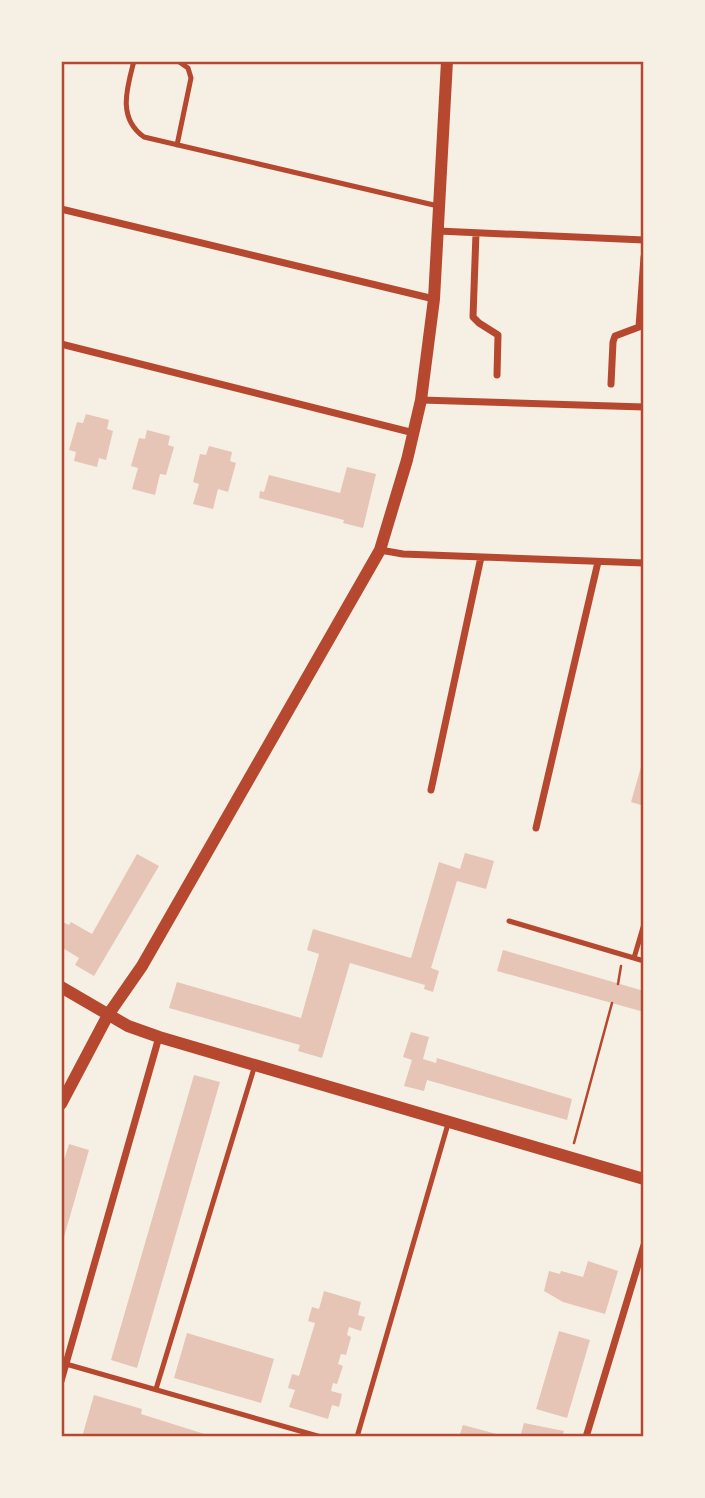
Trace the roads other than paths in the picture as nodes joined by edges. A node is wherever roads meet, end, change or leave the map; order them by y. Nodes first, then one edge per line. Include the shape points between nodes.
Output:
1 (134, 61) edge
2 (178, 61) edge
3 (447, 61) edge
4 (177, 145) junction
5 (439, 206) junction
6 (61, 209) edge
7 (438, 231) junction
8 (476, 233) junction
9 (644, 240) edge
10 (644, 257) edge
11 (434, 299) junction
12 (642, 327) edge
13 (61, 344) edge
14 (497, 375) dead end
15 (611, 384) dead end
16 (421, 400) junction
17 (644, 407) edge
18 (414, 433) junction
19 (380, 550) junction
20 (481, 557) junction
21 (598, 562) junction
22 (644, 563) edge
23 (431, 790) dead end
24 (536, 828) dead end
25 (509, 921) dead end
26 (644, 924) edge
27 (634, 958) junction
28 (644, 961) edge
29 (61, 987) edge
30 (108, 1016) junction
31 (159, 1037) junction
32 (255, 1065) junction
33 (61, 1104) edge
34 (449, 1121) junction
35 (644, 1178) edge
36 (644, 1245) edge
37 (66, 1364) junction
38 (61, 1381) edge
39 (156, 1389) junction
40 (321, 1437) edge
41 (357, 1437) edge
42 (586, 1437) edge

1 - 4 lane via 125,103 131,124 144,137
2 - 4 lane via 188,68 191,78
3 - 5 street
4 - 5 lane
5 - 7 street
6 - 11 street
7 - 8 street
7 - 11 street
8 - 9 street
8 - 14 street via 474,317 498,335
10 - 12 street
11 - 16 street
12 - 15 street via 615,336
13 - 18 street
16 - 17 street
16 - 18 street
18 - 19 street
19 - 20 street
19 - 30 street via 148,955
20 - 21 street
20 - 23 street
21 - 22 street
21 - 24 street
25 - 27 lane
26 - 27 lane
27 - 28 lane
29 - 30 street
30 - 31 street
30 - 33 street
31 - 32 street
31 - 37 street
32 - 34 street
32 - 39 lane
34 - 35 street
34 - 41 lane
36 - 42 street
37 - 38 street
37 - 39 lane
39 - 40 lane

